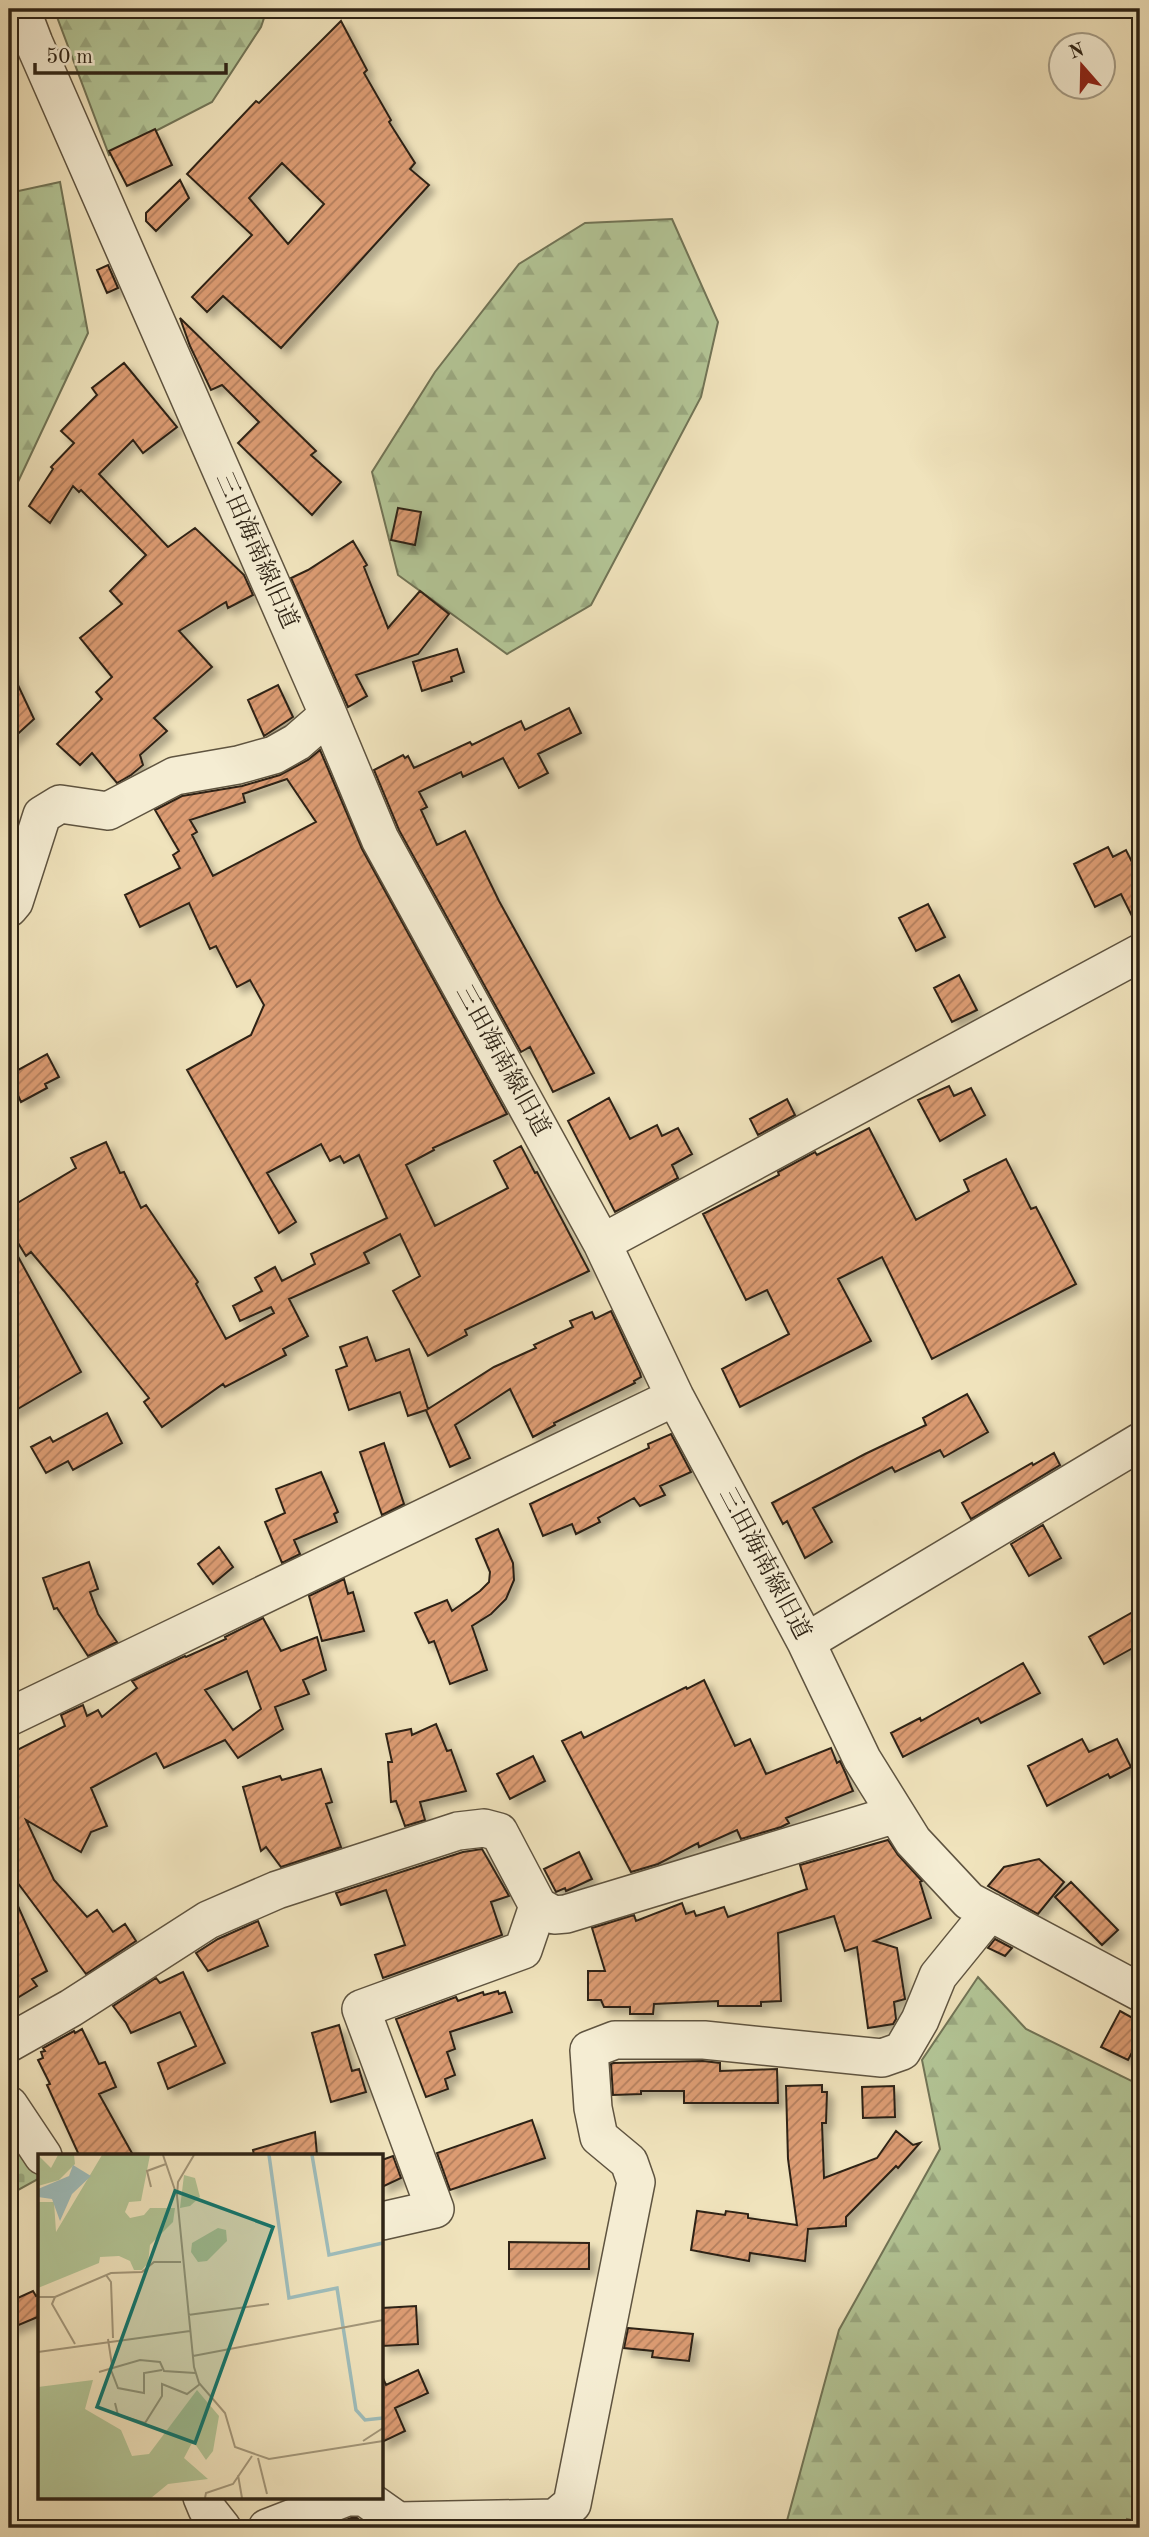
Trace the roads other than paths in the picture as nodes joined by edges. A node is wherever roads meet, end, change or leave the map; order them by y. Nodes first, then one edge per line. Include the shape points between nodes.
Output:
1 (21, 9) edge
2 (21, 36) edge
3 (328, 715) junction
4 (9, 908) edge
5 (1140, 953) edge
6 (602, 1243) junction
7 (676, 1397) junction
8 (1140, 1442) edge
9 (806, 1642) junction
10 (9, 1717) edge
11 (895, 1814) junction
12 (538, 1906) junction
13 (990, 1912) junction
14 (1140, 1992) edge
15 (9, 2042) edge
16 (9, 2105) edge
17 (42, 2154) edge
18 (383, 2221) edge
19 (202, 2498) edge
20 (343, 2498) edge
21 (365, 2498) edge
22 (222, 2528) edge
23 (267, 2528) edge

1 - 2 street, 三田海南線旧道
2 - 3 street, 三田海南線旧道
3 - 4 street via 274,755 175,776 108,811 60,804 42,816
3 - 6 street, 三田海南線旧道 via 380,839
5 - 6 street
6 - 7 street, 三田海南線旧道
7 - 9 street, 三田海南線旧道
7 - 10 street
8 - 9 street
9 - 11 street, 三田海南線旧道 via 862,1759
11 - 12 street via 566,1914 554,1916
11 - 13 street, 三田海南線旧道 via 913,1841 969,1901
12 - 15 street via 499,1832 484,1828 458,1831 277,1890 208,1920
12 - 18 street via 523,1950 361,2009 435,2209
13 - 14 street, 三田海南線旧道
13 - 21 street via 938,1976 902,2051 882,2058 704,2040 615,2040 589,2050 599,2137 629,2162 636,2182 572,2504 555,2518 398,2521
16 - 17 street
19 - 22 street
20 - 23 street

